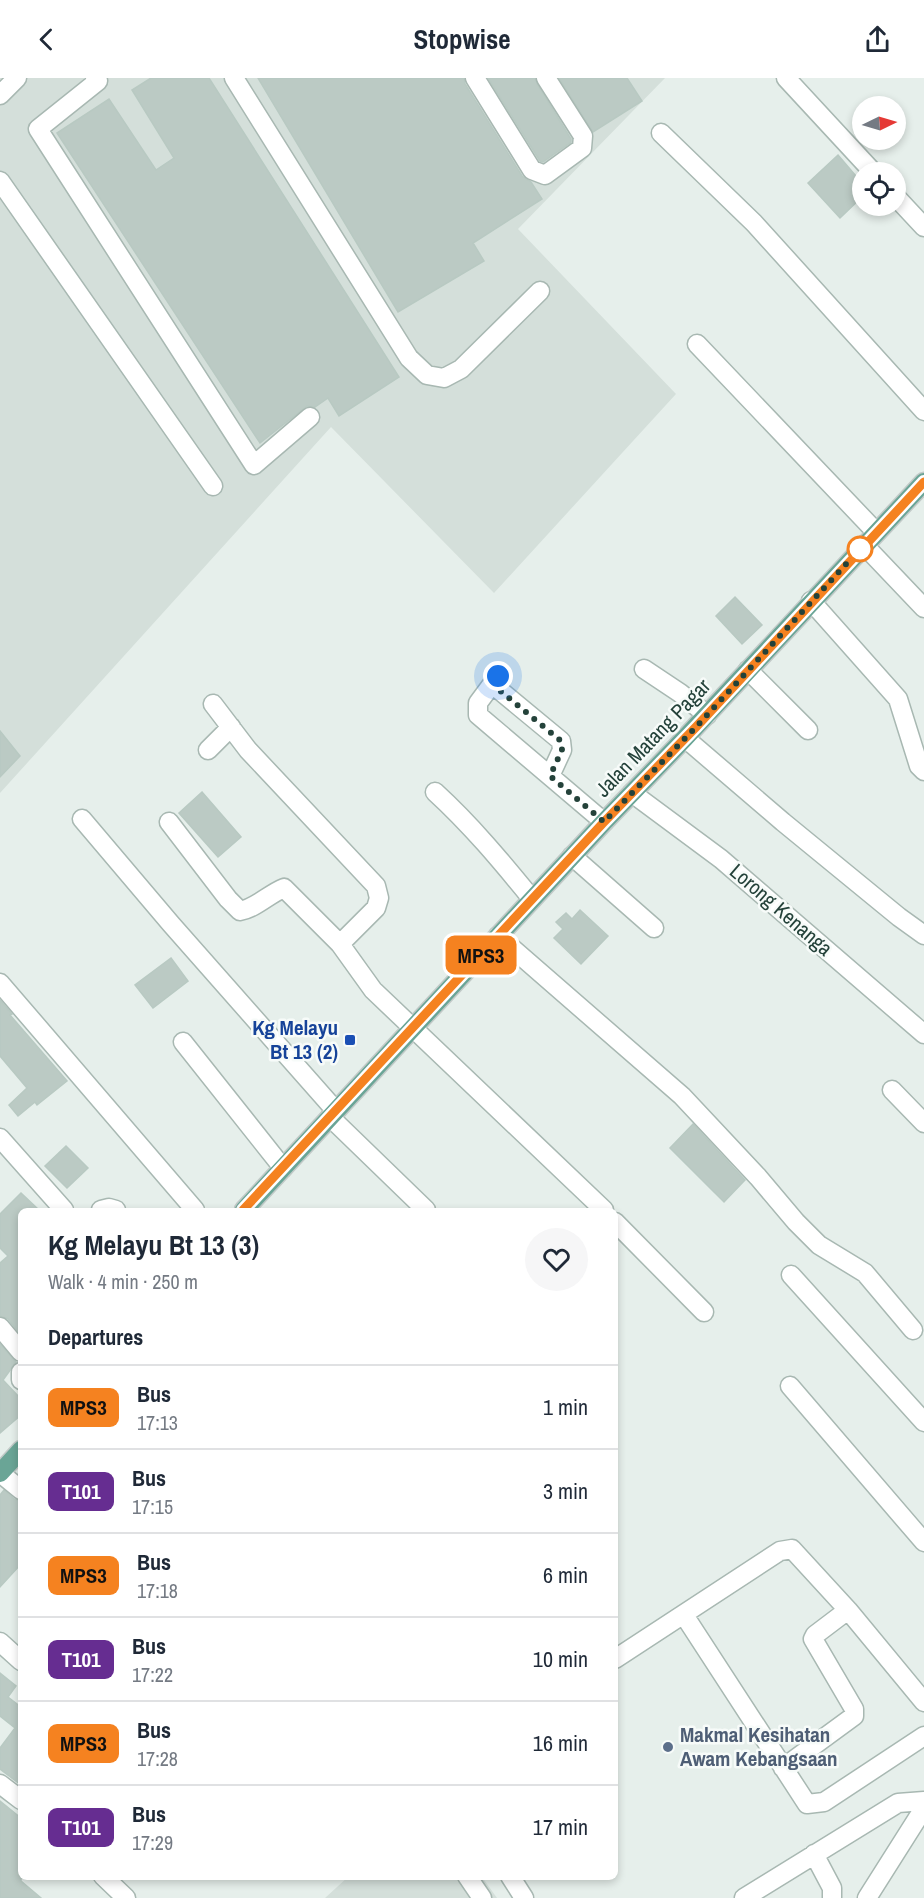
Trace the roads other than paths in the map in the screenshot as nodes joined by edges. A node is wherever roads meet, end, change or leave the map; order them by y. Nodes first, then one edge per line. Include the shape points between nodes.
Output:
1 (17, 78) edge
2 (95, 78) edge
3 (234, 78) edge
4 (475, 78) edge
5 (546, 78) edge
6 (786, 78) edge
7 (0, 95) edge
8 (661, 134) dead end
9 (864, 162) edge
10 (0, 181) edge
11 (906, 208) edge
12 (924, 227) edge
13 (540, 291) dead end
14 (697, 344) dead end
15 (924, 411) edge
16 (310, 417) dead end
17 (924, 482) edge
18 (213, 486) dead end
19 (870, 538) junction
20 (812, 601) junction
21 (924, 608) edge
22 (644, 669) dead end
23 (748, 670) junction
24 (213, 704) dead end
25 (706, 715) junction
26 (231, 727) junction
27 (808, 730) dead end
28 (685, 738) junction
29 (208, 750) dead end
30 (924, 771) edge
31 (550, 776) junction
32 (435, 792) dead end
33 (632, 793) junction
34 (82, 819) dead end
35 (169, 822) dead end
36 (604, 822) junction
37 (572, 856) junction
38 (532, 899) junction
39 (654, 928) dead end
40 (924, 935) edge
41 (498, 936) junction
42 (340, 944) junction
43 (0, 983) edge
44 (411, 1029) junction
45 (924, 1034) edge
46 (183, 1042) dead end
47 (892, 1090) dead end
48 (333, 1114) junction
49 (924, 1124) edge
50 (0, 1138) edge
51 (283, 1168) junction
52 (62, 1208) edge
53 (193, 1208) edge
54 (251, 1208) edge
55 (424, 1208) edge
56 (601, 1208) edge
57 (618, 1225) edge
58 (791, 1275) dead end
59 (704, 1312) dead end
60 (0, 1327) edge
61 (913, 1330) dead end
62 (18, 1348) edge
63 (790, 1386) dead end
64 (924, 1422) edge
65 (18, 1453) edge
66 (0, 1473) edge
67 (18, 1488) edge
68 (924, 1542) edge
69 (848, 1610) junction
70 (684, 1615) junction
71 (0, 1642) edge
72 (618, 1657) edge
73 (18, 1658) edge
74 (924, 1702) edge
75 (924, 1736) edge
76 (783, 1768) junction
77 (0, 1784) edge
78 (18, 1798) edge
79 (924, 1801) edge
80 (924, 1808) edge
81 (814, 1854) junction
82 (107, 1880) edge
83 (470, 1880) edge
84 (513, 1880) edge
85 (126, 1898) edge
86 (482, 1898) edge
87 (524, 1898) edge
88 (744, 1898) edge
89 (832, 1898) edge
90 (867, 1898) edge

1 - 7 street
2 - 16 street via 98,81 38,129 254,465
3 - 13 street via 409,358 427,375 444,378 461,369
4 - 5 street via 532,170 545,175 582,148 583,136
6 - 9 street
8 - 15 street via 754,223
10 - 18 street
11 - 12 street
14 - 19 street
17 - 19 main road, Jalan Matang Pagar
19 - 20 main road, Jalan Matang Pagar
19 - 21 street
20 - 23 main road, Jalan Matang Pagar
20 - 30 street via 898,699 919,766
22 - 25 street
23 - 25 main road, Jalan Matang Pagar
23 - 27 street
24 - 26 street
25 - 28 main road, Jalan Matang Pagar
26 - 29 street
26 - 42 street via 376,886 376,909
28 - 33 main road, Jalan Matang Pagar
28 - 40 street
31 - 31 street via 562,750 561,741 495,680 478,704 478,715
31 - 36 street
32 - 38 street via 489,846
33 - 36 main road, Jalan Matang Pagar
33 - 45 street, Lorong Kenanga via 722,859
34 - 48 street
35 - 42 street via 240,911 284,888
36 - 37 main road, Jalan Matang Pagar
37 - 38 main road, Jalan Matang Pagar
37 - 39 street
38 - 41 main road, Jalan Matang Pagar
41 - 44 main road, Jalan Matang Pagar
41 - 61 street via 682,1096 796,1222 819,1245 865,1273
42 - 44 street via 373,990
43 - 53 street
44 - 48 main road, Jalan Matang Pagar
44 - 56 street
46 - 51 street
47 - 49 street
48 - 51 main road, Jalan Matang Pagar
48 - 55 street
50 - 52 street
51 - 54 main road, Jalan Matang Pagar
57 - 59 street
58 - 64 street
60 - 62 street
63 - 68 street
65 - 66 main road
66 - 67 street
69 - 70 street via 792,1549 780,1551
69 - 74 street
69 - 76 street via 813,1640 854,1709 854,1716
70 - 72 street
70 - 76 street
71 - 73 street
75 - 76 street via 818,1804 807,1804
77 - 78 street
79 - 81 street via 898,1803
80 - 90 street
81 - 88 street
81 - 89 street via 832,1888
82 - 85 street
83 - 86 street
84 - 87 street

